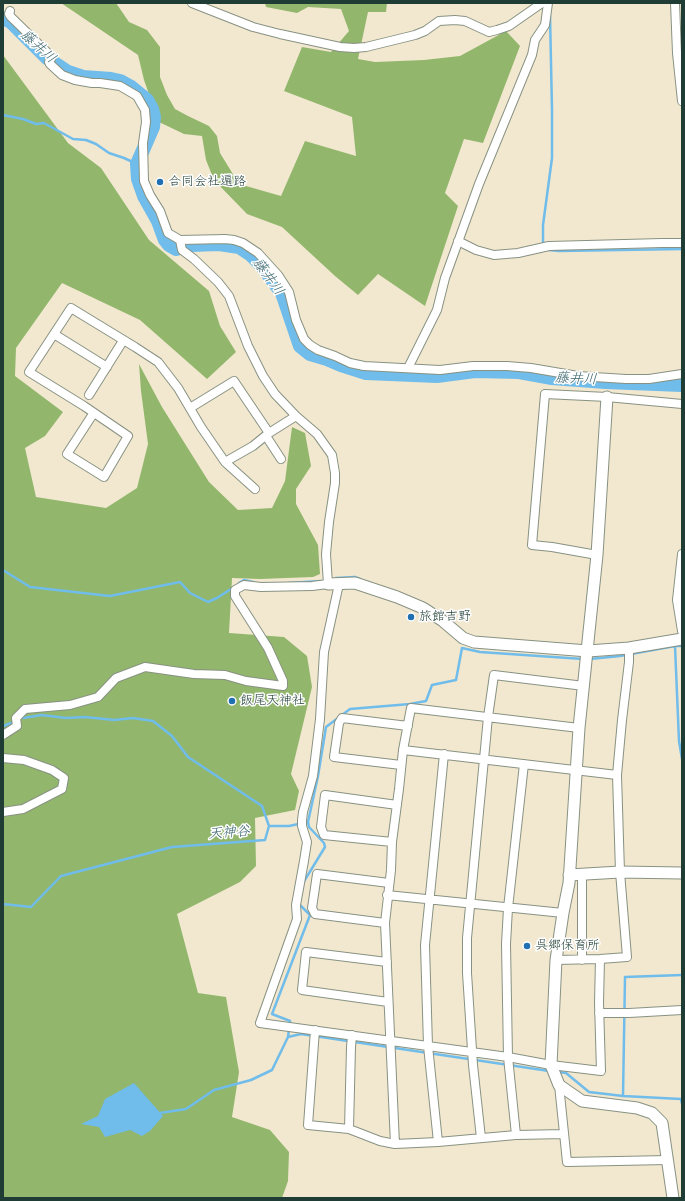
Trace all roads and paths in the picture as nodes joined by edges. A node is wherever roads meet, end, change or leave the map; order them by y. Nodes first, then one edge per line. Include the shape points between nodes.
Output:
1 (192, 3) edge
2 (542, 3) edge
3 (548, 3) edge
4 (675, 3) edge
5 (10, 11) dead end
6 (682, 101) edge
7 (458, 241) junction
8 (682, 243) edge
9 (181, 245) junction
10 (54, 334) junction
11 (121, 344) dead end
12 (107, 367) junction
13 (408, 368) junction
14 (682, 374) edge
15 (89, 395) dead end
16 (607, 397) junction
17 (682, 404) edge
18 (190, 408) junction
19 (93, 414) junction
20 (296, 416) junction
21 (268, 435) junction
22 (281, 459) dead end
23 (225, 462) junction
24 (255, 489) dead end
25 (682, 554) edge
26 (597, 555) junction
27 (333, 584) junction
28 (682, 631) edge
29 (682, 639) edge
30 (629, 648) junction
31 (587, 656) junction
32 (584, 686) junction
33 (488, 717) junction
34 (408, 726) junction
35 (579, 728) junction
36 (3, 735) edge
37 (403, 750) junction
38 (444, 754) junction
39 (3, 758) edge
40 (484, 759) junction
41 (524, 764) junction
42 (401, 765) junction
43 (575, 770) junction
44 (617, 775) junction
45 (397, 805) junction
46 (3, 812) edge
47 (392, 842) junction
48 (620, 872) junction
49 (682, 873) edge
50 (569, 875) junction
51 (582, 875) junction
52 (389, 882) junction
53 (387, 895) junction
54 (429, 900) junction
55 (470, 904) junction
56 (508, 908) junction
57 (563, 913) junction
58 (385, 923) junction
59 (600, 959) junction
60 (556, 960) junction
61 (582, 960) junction
62 (386, 962) junction
63 (388, 1002) junction
64 (682, 1010) edge
65 (599, 1013) junction
66 (315, 1030) junction
67 (352, 1035) junction
68 (390, 1041) junction
69 (428, 1046) junction
70 (473, 1053) junction
71 (508, 1057) junction
72 (551, 1065) junction
73 (557, 1080) junction
74 (349, 1129) junction
75 (564, 1134) junction
76 (516, 1135) junction
77 (482, 1138) junction
78 (438, 1142) junction
79 (395, 1144) junction
80 (668, 1160) junction
81 (673, 1198) edge

1 - 2 street via 280,34 354,48 415,35 439,21 465,21 489,32 509,26
3 - 7 street via 545,25 535,40 532,55
4 - 6 street
5 - 9 street via 11,17 52,57 52,67 62,75 88,83 120,86 137,96 145,110 146,122 143,143 144,181 160,211 168,234
7 - 8 street via 476,250 494,254 518,253 547,247
7 - 13 street via 437,310
9 - 13 street via 224,239 247,245 278,275 289,292 296,320 304,339 310,345 350,364
9 - 20 street via 229,296 248,346 263,376 275,394
10 - 12 street
10 - 18 street via 71,308 158,362
10 - 19 street via 29,372
11 - 12 street
12 - 15 street
13 - 14 street via 440,370 507,366 578,376 626,379 649,379
16 - 17 street
16 - 26 street
16 - 26 street via 545,394 532,545
18 - 21 street via 234,381
18 - 23 street
19 - 19 street via 128,436 104,477 67,454
20 - 21 street
20 - 27 street via 312,428 323,441 332,455 334,464 335,483 326,554
21 - 22 street
21 - 23 street
23 - 24 street
25 - 28 street via 677,600
26 - 31 street
27 - 31 street via 355,583 397,597 423,608 463,638 474,642
27 - 36 street via 269,587 244,585 235,590 235,596 268,648 283,686 225,675 194,674 145,667 116,678 98,698 70,705 25,709 16,718 18,726
27 - 66 street via 313,776 303,812 302,823 307,842 296,904 297,919 260,1023
29 - 30 street
30 - 31 street
30 - 44 street
31 - 32 street
32 - 33 street via 494,675
32 - 35 street
33 - 34 street via 411,708
33 - 35 street
33 - 40 street
34 - 37 street
34 - 42 street via 342,718 339,723 334,757
35 - 43 street
37 - 38 street
37 - 42 street
38 - 40 street
38 - 54 street
39 - 46 street via 24,760 52,770 64,778 62,789 23,809
40 - 41 street
40 - 55 street
41 - 43 street
41 - 56 street
42 - 45 street
43 - 44 street
43 - 50 street
44 - 48 street
45 - 47 street
45 - 47 street via 325,795 321,827 324,834
47 - 52 street
48 - 49 street
48 - 51 street
48 - 59 street via 627,957
50 - 51 street
50 - 57 street
51 - 61 street
52 - 53 street
52 - 58 street via 317,874 312,908 315,914
53 - 54 street
53 - 58 street
54 - 55 street
54 - 69 street via 425,944
55 - 56 street
55 - 70 street via 467,973
56 - 57 street
56 - 71 street
57 - 60 street
58 - 62 street
59 - 61 street
59 - 65 street
60 - 61 street
60 - 72 street
62 - 63 street
62 - 63 street via 306,952 302,990
63 - 68 street
64 - 65 street
65 - 72 street via 601,1071
66 - 67 street
66 - 74 street via 308,1125
67 - 68 street
67 - 74 street
68 - 69 street
68 - 79 street
69 - 70 street
69 - 78 street
70 - 71 street
70 - 77 street
71 - 72 street
71 - 76 street
72 - 73 street
73 - 75 street
73 - 80 street via 582,1101 637,1108 652,1113 662,1123
74 - 79 street
75 - 76 street
75 - 80 street via 567,1162
76 - 77 street
77 - 78 street
78 - 79 street
80 - 81 street

